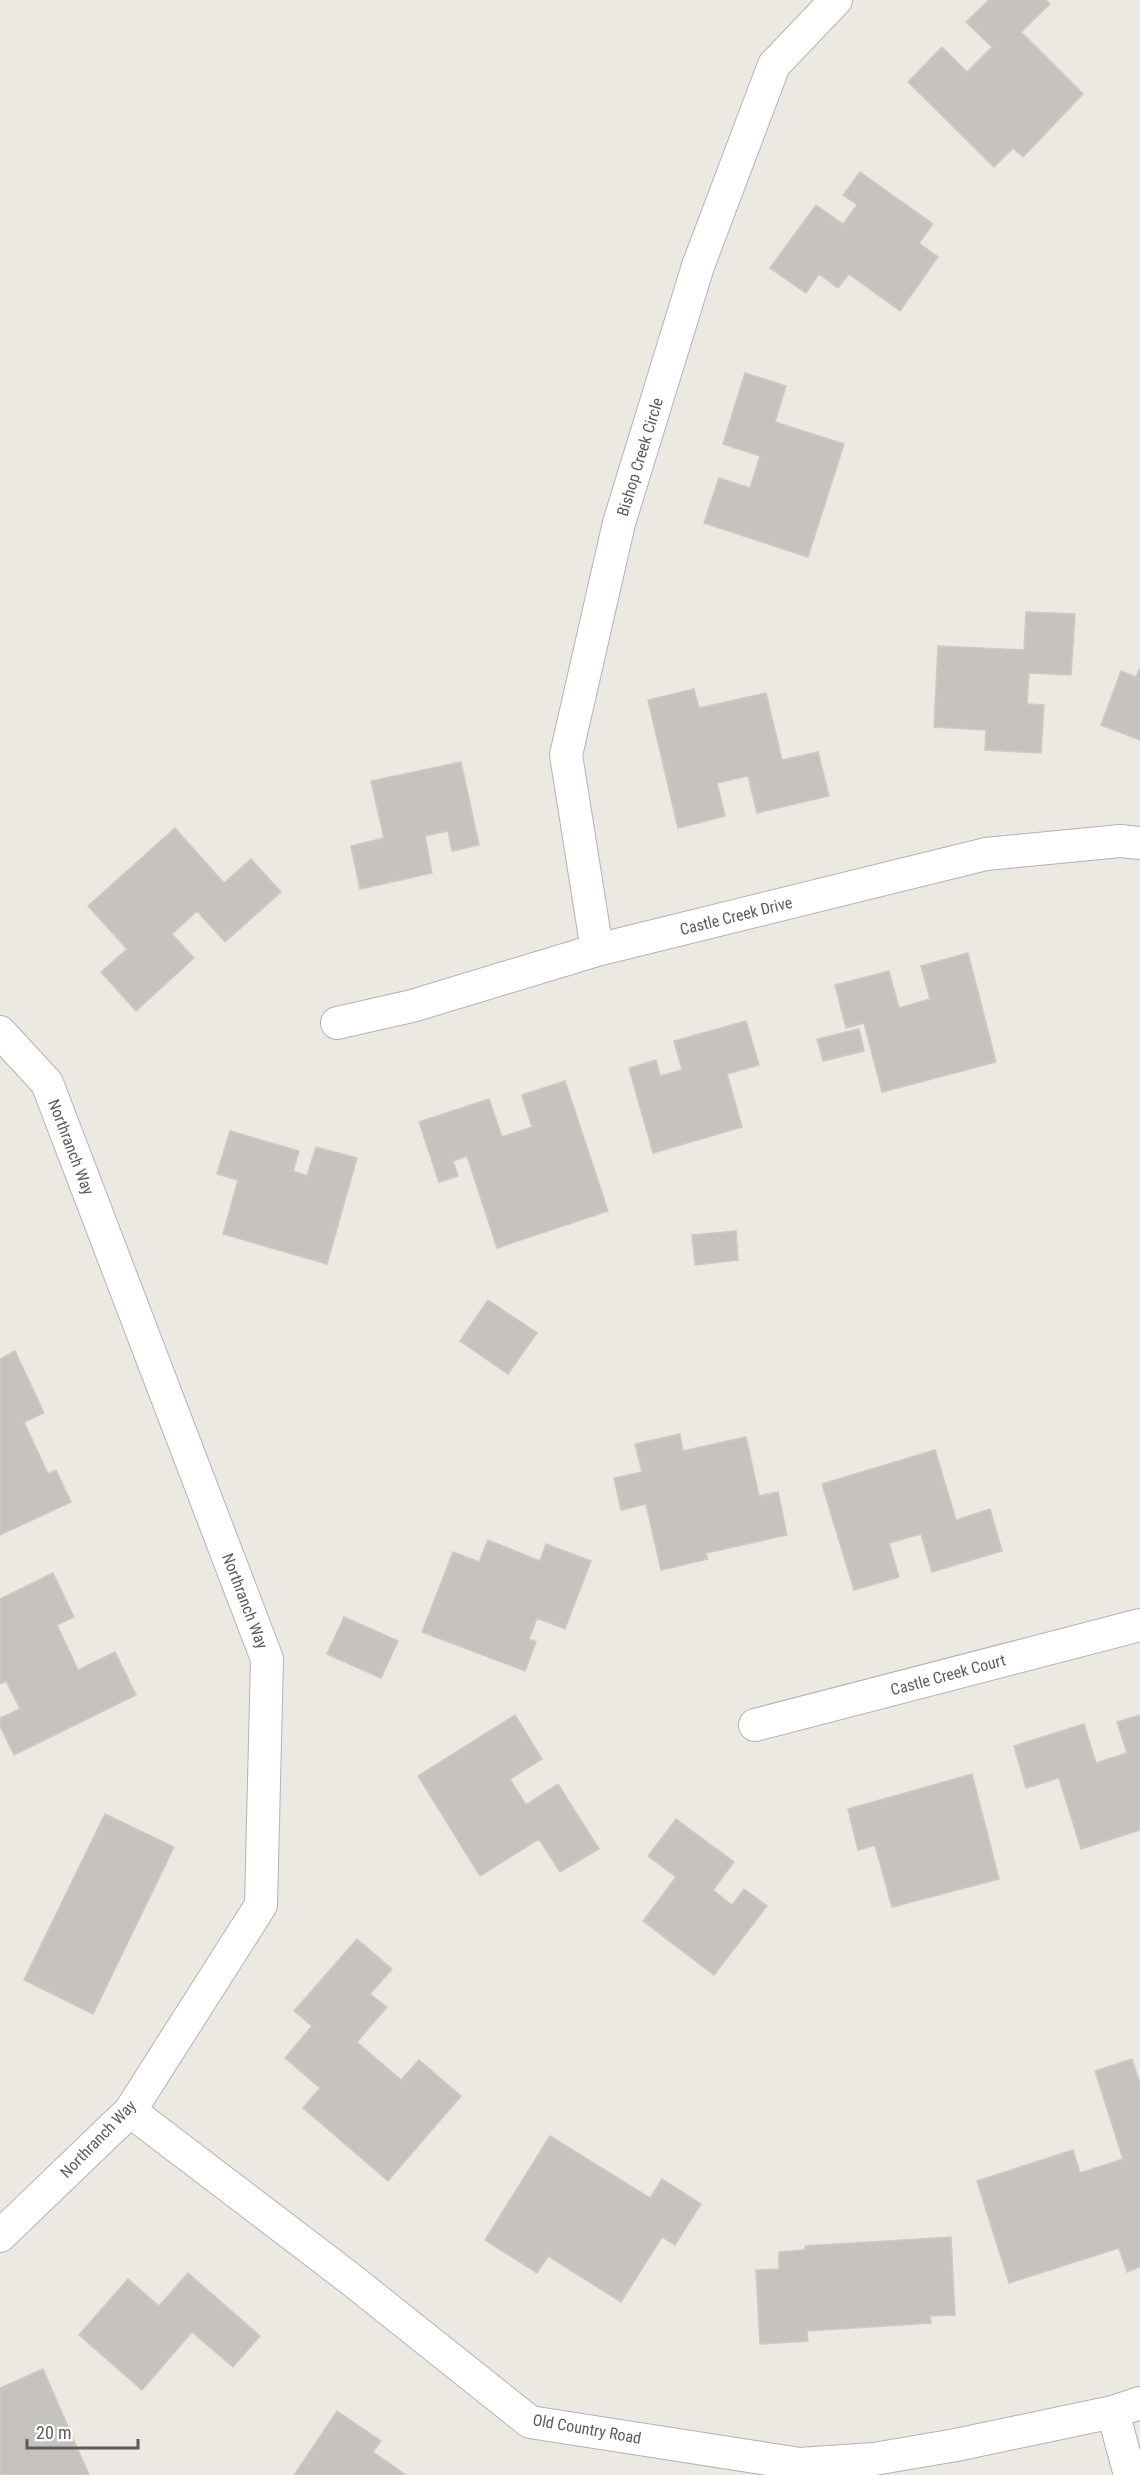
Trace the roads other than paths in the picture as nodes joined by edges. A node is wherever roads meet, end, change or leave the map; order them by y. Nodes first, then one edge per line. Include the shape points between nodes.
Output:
1 (836, 0) edge
2 (1140, 843) edge
3 (597, 950) junction
4 (337, 1023) dead end
5 (0, 1032) edge
6 (1140, 1625) edge
7 (755, 1725) dead end
8 (130, 2112) junction
9 (0, 2235) edge
10 (1126, 2408) edge
11 (1130, 2475) edge

1 - 3 street, Bishop Creek Circle via 774,65 698,266 619,524 566,755
2 - 3 street, Castle Creek Drive via 1120,841 986,854
3 - 4 street, Castle Creek Drive via 412,1006
5 - 8 street, Northranch Way via 47,1083 267,1659 261,1905
6 - 7 street, Castle Creek Court
8 - 9 street, Northranch Way
8 - 10 street, Old Country Road via 348,2277 530,2422 800,2464 874,2459 956,2445
10 - 11 street

